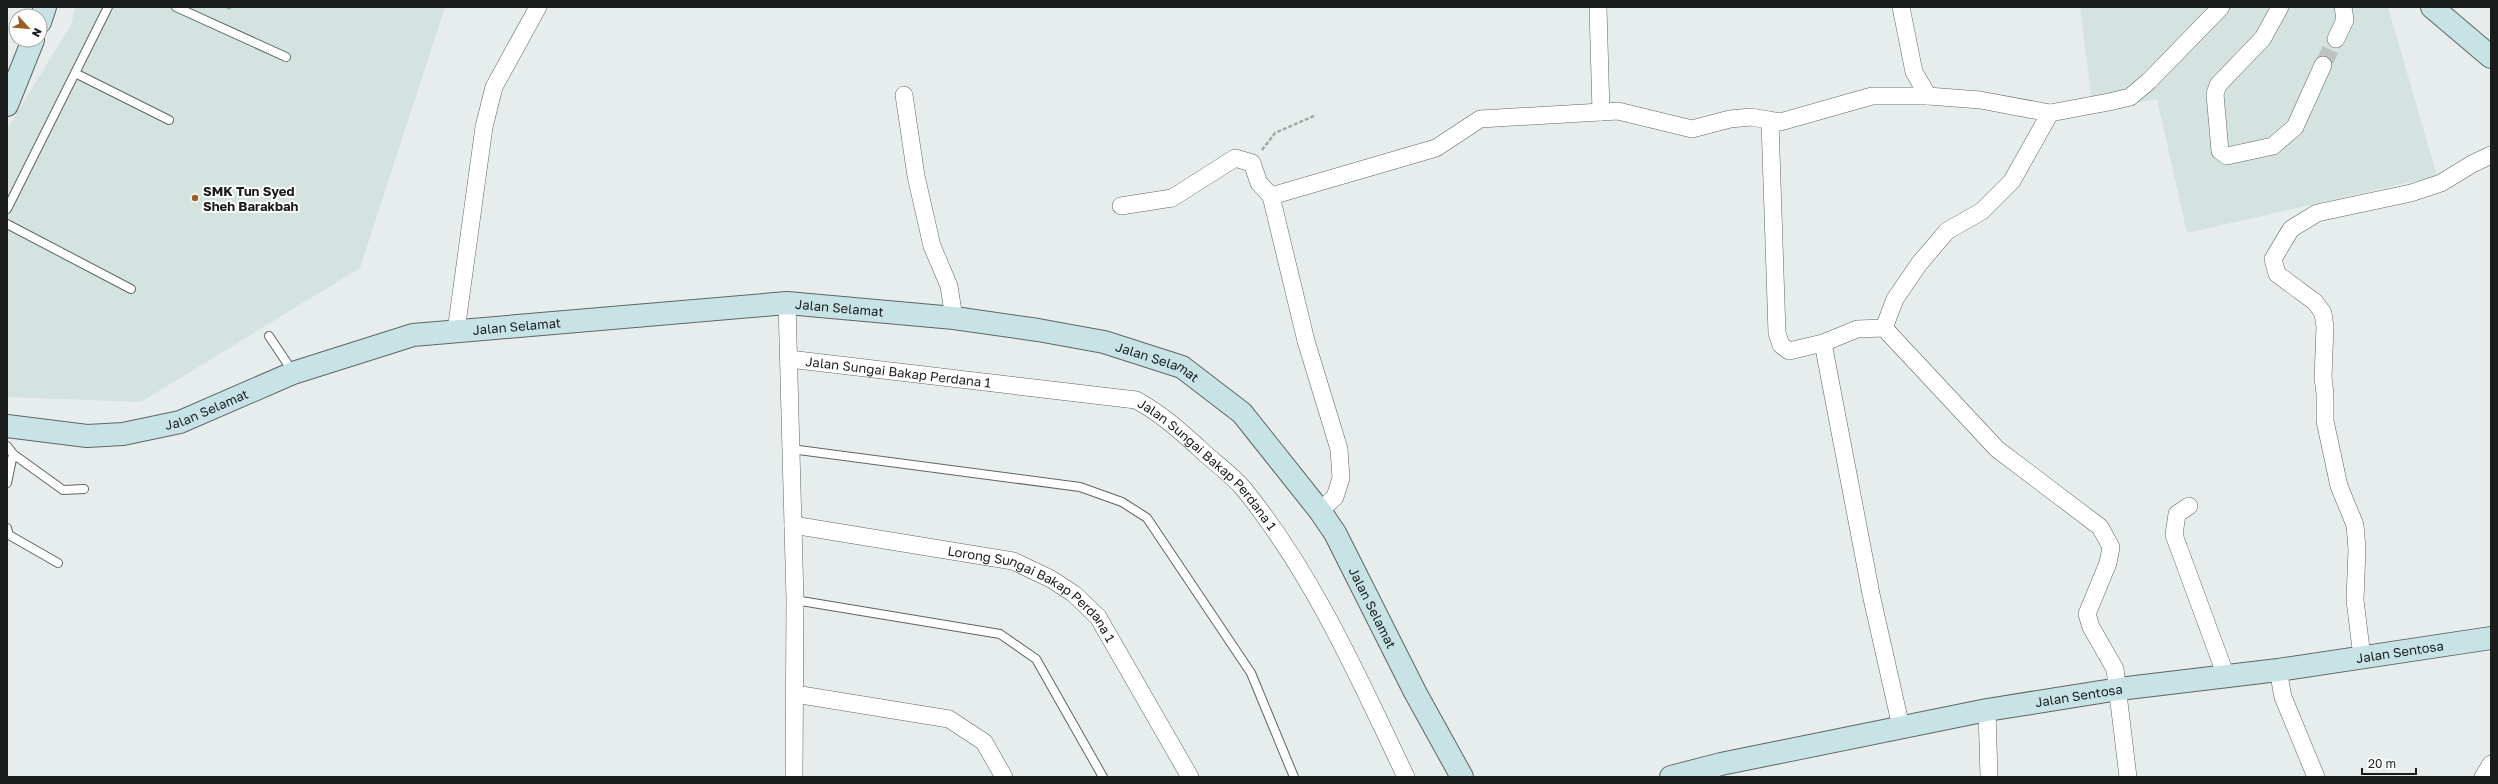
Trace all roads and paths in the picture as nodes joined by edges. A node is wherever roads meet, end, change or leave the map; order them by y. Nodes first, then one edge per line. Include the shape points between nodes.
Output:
1 (108, 7) edge
2 (176, 7) edge
3 (538, 7) edge
4 (1598, 7) edge
5 (1901, 7) edge
6 (2221, 7) edge
7 (2280, 7) edge
8 (2343, 7) edge
9 (2432, 7) edge
10 (2336, 39) tunnel mouth
11 (30, 48) edge
12 (286, 57) dead end
13 (2491, 57) edge
14 (2323, 65) tunnel mouth
15 (75, 73) junction
16 (904, 95) dead end
17 (1928, 96) junction
18 (7, 105) edge
19 (1601, 112) junction
20 (2050, 113) junction
21 (1316, 115) dead end
22 (169, 120) dead end
23 (1770, 121) junction
24 (2491, 155) edge
25 (1252, 164) junction
26 (1271, 196) junction
27 (1121, 206) dead end
28 (7, 209) edge
29 (7, 224) edge
30 (131, 289) dead end
31 (787, 303) junction
32 (954, 318) junction
33 (1884, 328) junction
34 (456, 331) junction
35 (269, 336) dead end
36 (1823, 343) junction
37 (789, 359) junction
38 (293, 373) junction
39 (7, 426) edge
40 (7, 446) edge
41 (791, 449) junction
42 (13, 454) junction
43 (7, 483) edge
44 (84, 489) dead end
45 (2189, 506) dead end
46 (1320, 511) junction
47 (793, 525) junction
48 (7, 528) edge
49 (58, 563) dead end
50 (795, 600) junction
51 (2491, 638) edge
52 (2362, 657) junction
53 (2278, 670) junction
54 (2226, 676) junction
55 (2119, 689) junction
56 (795, 694) junction
57 (1987, 710) junction
58 (1901, 727) junction
59 (2491, 764) edge
60 (1721, 771) edge
61 (794, 777) edge
62 (1004, 777) edge
63 (1103, 777) edge
64 (1190, 777) edge
65 (1294, 777) edge
66 (1406, 777) edge
67 (1462, 777) edge
68 (1671, 777) edge
69 (1989, 777) edge
70 (2128, 777) edge
71 (2316, 777) edge
72 (2483, 777) edge

1 - 15 lane
2 - 12 lane
3 - 34 street via 494,87 484,127
4 - 19 street
5 - 17 street via 1914,72
6 - 20 street via 2150,81 2130,97
7 - 14 street via 2263,38 2218,85 2215,94 2220,150 2227,156 2273,146 2295,127
8 - 10 street via 2344,20
9 - 13 main road
11 - 18 main road
15 - 22 lane
15 - 28 lane
16 - 32 street via 916,176 932,246 950,286
17 - 20 street via 1980,100
17 - 23 street via 1872,96 1789,120
19 - 23 street via 1618,111 1692,129 1730,119 1751,117
19 - 26 street via 1480,119 1436,148
20 - 33 street via 2012,181 1982,211 1947,231 1919,264 1895,299
21 - 25 path via 1275,133
23 - 36 street via 1777,333 1780,345 1789,351
24 - 52 street via 2441,183 2411,193 2317,213 2292,229 2273,259 2277,274 2315,302 2323,313 2325,421 2338,486 2355,525 2355,600
25 - 26 street via 1259,183
25 - 27 street via 1235,158 1172,198
26 - 46 street via 1306,341 1339,449 1340,478 1335,497
29 - 30 lane
31 - 32 main road, Jalan Selamat
31 - 34 main road, Jalan Selamat
31 - 37 street
32 - 46 main road, Jalan Selamat via 1104,342 1182,367 1242,413
33 - 36 street via 1857,329
33 - 55 street via 1997,449 2100,527 2111,547 2108,563 2087,614 2091,627 2115,670
34 - 38 main road, Jalan Selamat via 413,335
35 - 38 lane
36 - 58 street via 1871,594
37 - 41 street
37 - 66 street, Jalan Sungai Bakap Perdana 1 via 1136,400 1158,412 1242,487 1271,526 1315,595 1356,671
38 - 39 main road, Jalan Selamat via 180,422 123,434 87,436
40 - 42 lane
41 - 47 street
41 - 65 lane via 1080,487 1122,502 1147,518 1251,673
42 - 43 lane
42 - 44 lane via 63,490
45 - 54 street via 2177,514 2174,535
46 - 67 main road, Jalan Selamat via 1335,533 1415,692
47 - 50 street
47 - 64 street, Lorong Sungai Bakap Perdana 1 via 1013,561 1051,579 1074,594 1098,616
48 - 49 lane via 9,535
50 - 56 street
50 - 63 lane via 1000,634 1036,659
51 - 52 main road, Jalan Sentosa
52 - 53 main road, Jalan Sentosa
53 - 54 main road, Jalan Sentosa
53 - 71 street via 2283,697
54 - 55 main road, Jalan Sentosa
55 - 57 main road, Jalan Sentosa
55 - 70 street
56 - 61 street
56 - 62 street via 949,719 984,742
57 - 58 main road, Jalan Sentosa
57 - 69 street
58 - 60 main road, Jalan Sentosa
59 - 72 street
60 - 68 main road, Jalan Sentosa

